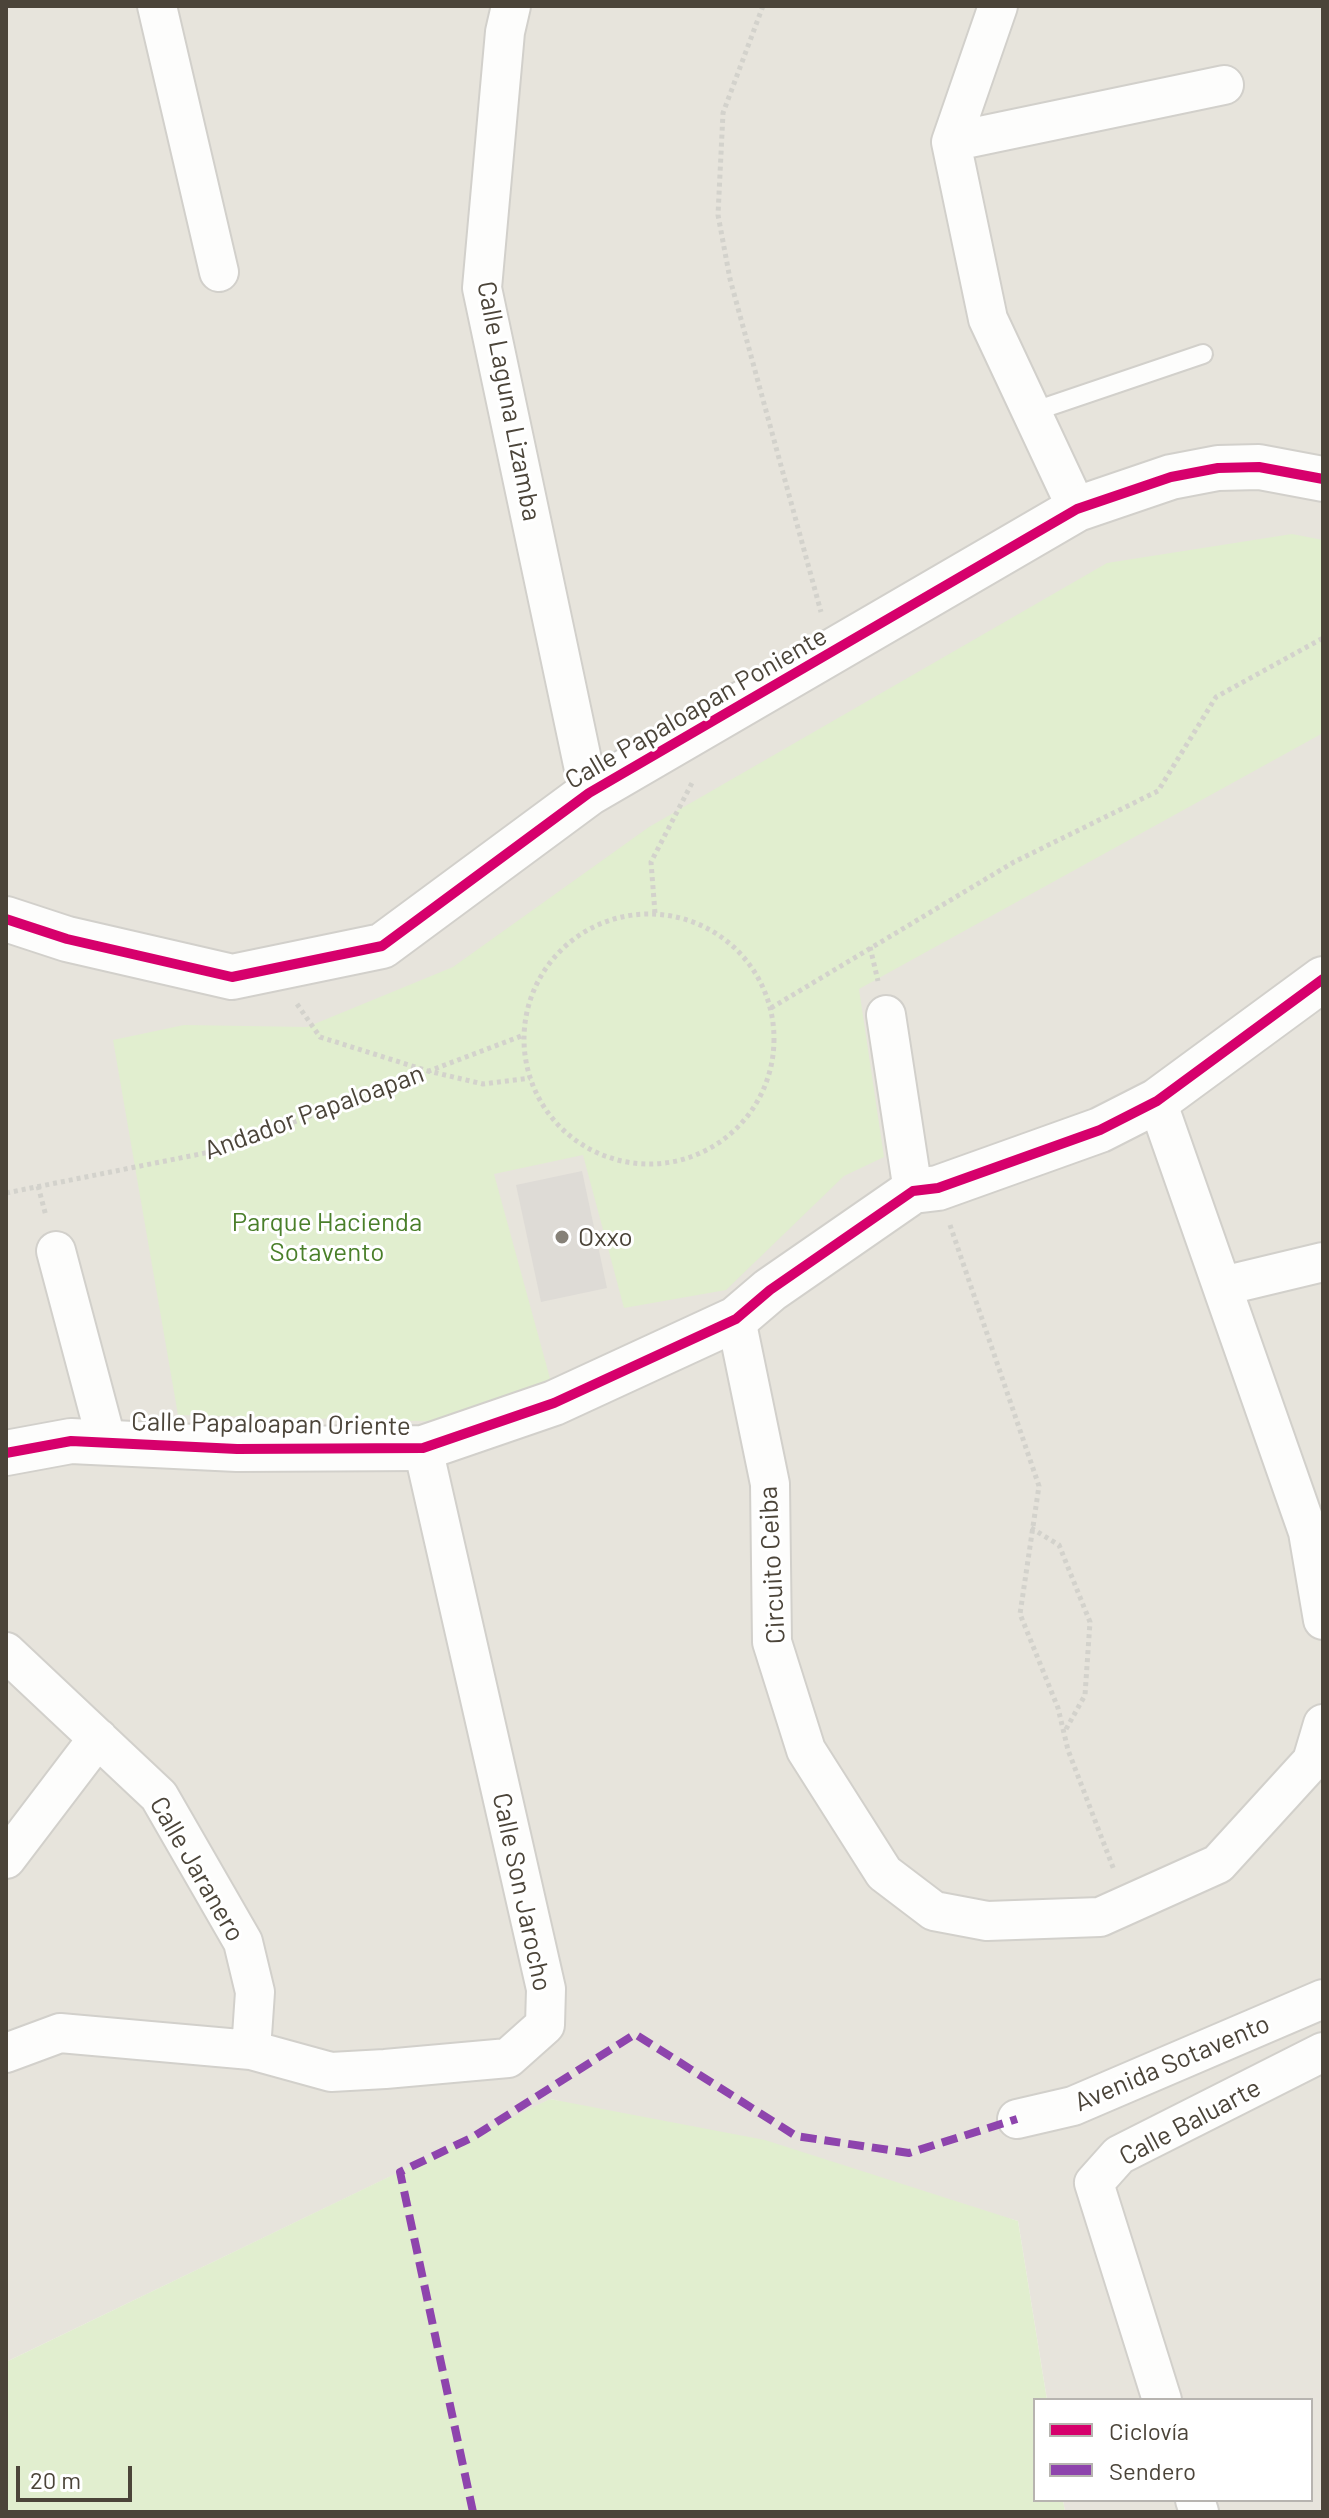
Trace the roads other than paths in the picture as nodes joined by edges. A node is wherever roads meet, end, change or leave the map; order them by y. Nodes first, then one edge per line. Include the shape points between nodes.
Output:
1 (157, 6) edge
2 (511, 6) edge
3 (998, 6) edge
4 (1224, 85) dead end
5 (951, 142) junction
6 (219, 272) dead end
7 (1203, 354) dead end
8 (1032, 412) junction
9 (1323, 479) edge
10 (1077, 509) junction
11 (589, 793) junction
12 (6, 919) edge
13 (1323, 979) edge
14 (886, 1015) dead end
15 (1157, 1101) junction
16 (926, 1190) junction
17 (56, 1251) dead end
18 (1323, 1262) edge
19 (1223, 1286) junction
20 (736, 1319) junction
21 (107, 1443) junction
22 (423, 1448) junction
23 (6, 1453) edge
24 (1316, 1531) edge
25 (1323, 1620) edge
26 (6, 1652) edge
27 (1323, 1724) edge
28 (98, 1738) junction
29 (6, 1859) edge
30 (1323, 1999) edge
31 (251, 2050) junction
32 (1323, 2052) edge
33 (6, 2053) edge
34 (1017, 2119) dead end
35 (1161, 2398) edge

1 - 6 street
2 - 11 street, Calle Laguna Lizamba via 482,288
3 - 5 street
4 - 5 street
5 - 8 street via 988,319
7 - 8 lane
8 - 10 street
9 - 10 street, Calle Papaloapan Poniente via 1259,467 1218,468 1171,477
10 - 11 street, Calle Papaloapan Poniente
11 - 12 street, Calle Papaloapan Poniente via 382,946 232,977 67,939
13 - 15 street, Calle Papaloapan Oriente
14 - 16 street
15 - 16 street, Calle Papaloapan Oriente via 1100,1130
15 - 19 street
16 - 20 street, Calle Papaloapan Oriente via 770,1290
17 - 21 street
18 - 19 street
19 - 24 street
20 - 22 street, Calle Papaloapan Oriente via 554,1403
20 - 27 street, Circuito Ceiba via 770,1484 772,1642 806,1750 884,1873 934,1911 987,1921 1100,1917 1218,1864 1312,1761
21 - 22 street, Calle Papaloapan Oriente
21 - 23 street, Calle Papaloapan Oriente via 71,1441
22 - 31 street, Calle Son Jarocho via 546,1989 545,2025 508,2058 385,2069 331,2072
24 - 25 street
26 - 28 street, Calle Jaranero
28 - 29 street
28 - 31 street, Calle Jaranero via 159,1796 243,1942 255,1992
30 - 34 street, Avenida Sotavento via 1073,2106
31 - 33 street, Calle Son Jarocho via 60,2033
32 - 35 street, Calle Baluarte via 1119,2155 1094,2183

